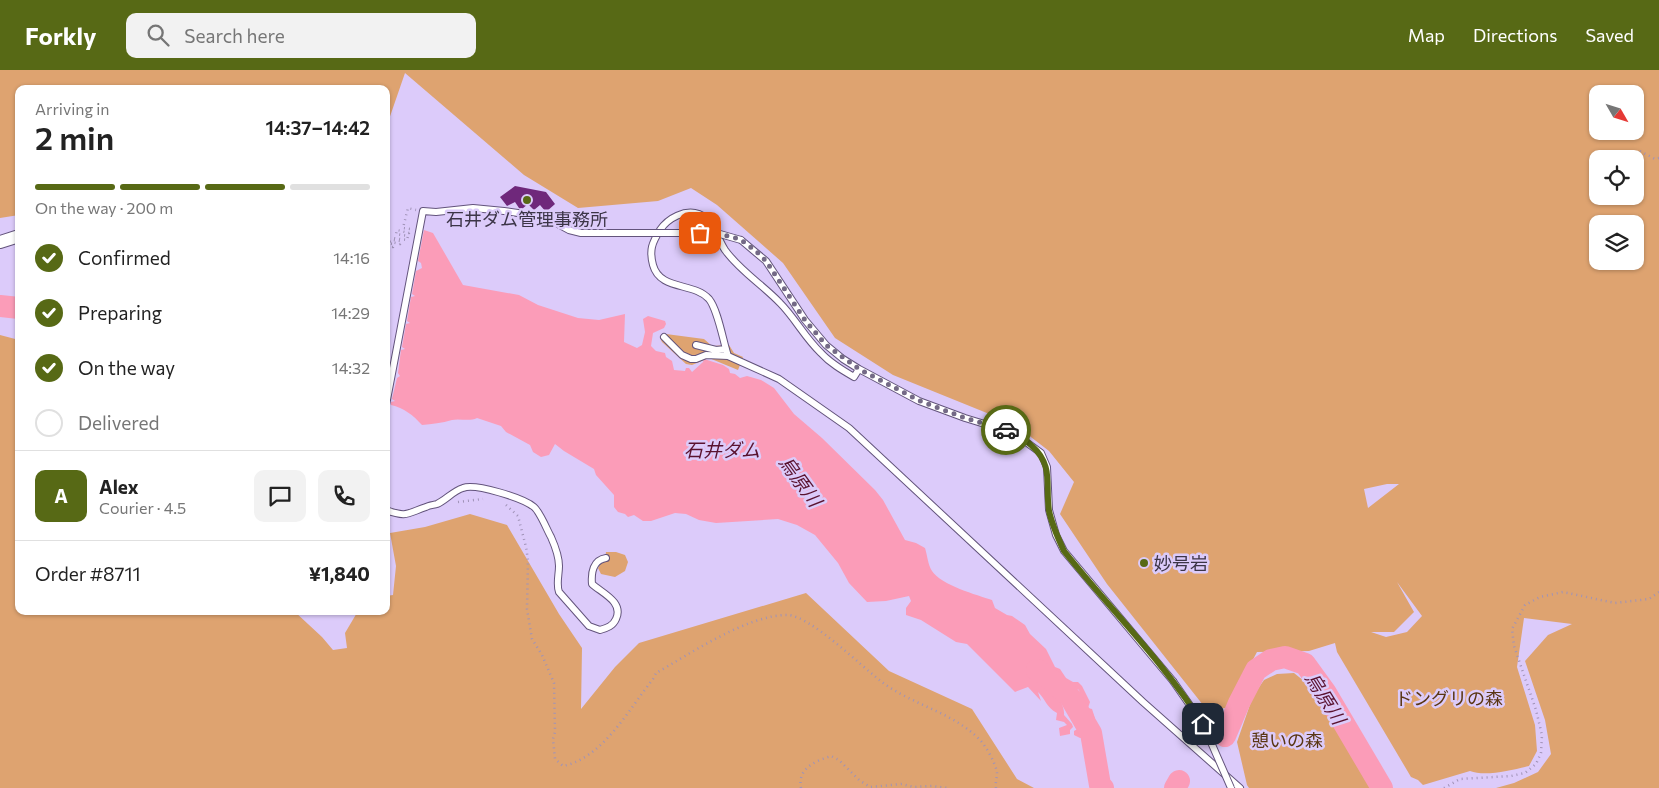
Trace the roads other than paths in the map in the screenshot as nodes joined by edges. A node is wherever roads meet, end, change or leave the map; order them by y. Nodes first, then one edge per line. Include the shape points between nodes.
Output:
1 (15, 237) edge
2 (0, 242) edge
3 (664, 337) dead end
4 (696, 345) dead end
5 (726, 349) junction
6 (728, 356) junction
7 (859, 369) junction
8 (390, 384) edge
9 (390, 511) edge
10 (606, 558) dead end
11 (1231, 788) edge
12 (1240, 788) edge

1 - 2 street
3 - 6 lane via 682,355 691,359 706,355
4 - 5 lane
5 - 6 lane
5 - 7 lane via 714,305 707,297 664,281 654,267 652,243 665,223 686,212 700,214 711,223 725,250 772,295 821,353 854,377
6 - 12 lane via 779,379 848,428
7 - 8 lane, bridge via 826,345 805,320 766,261 741,240 700,233 582,233 545,217 473,208 423,211
7 - 11 lane, bridge via 920,401 1014,433 1041,454 1047,467 1049,510 1064,551 1173,681 1203,724
9 - 10 lane via 404,515 415,512 437,504 464,487 476,486 507,494 528,504 537,510 558,556 559,592 585,623 600,630 613,624 618,616 613,600 592,584 592,570 596,562

